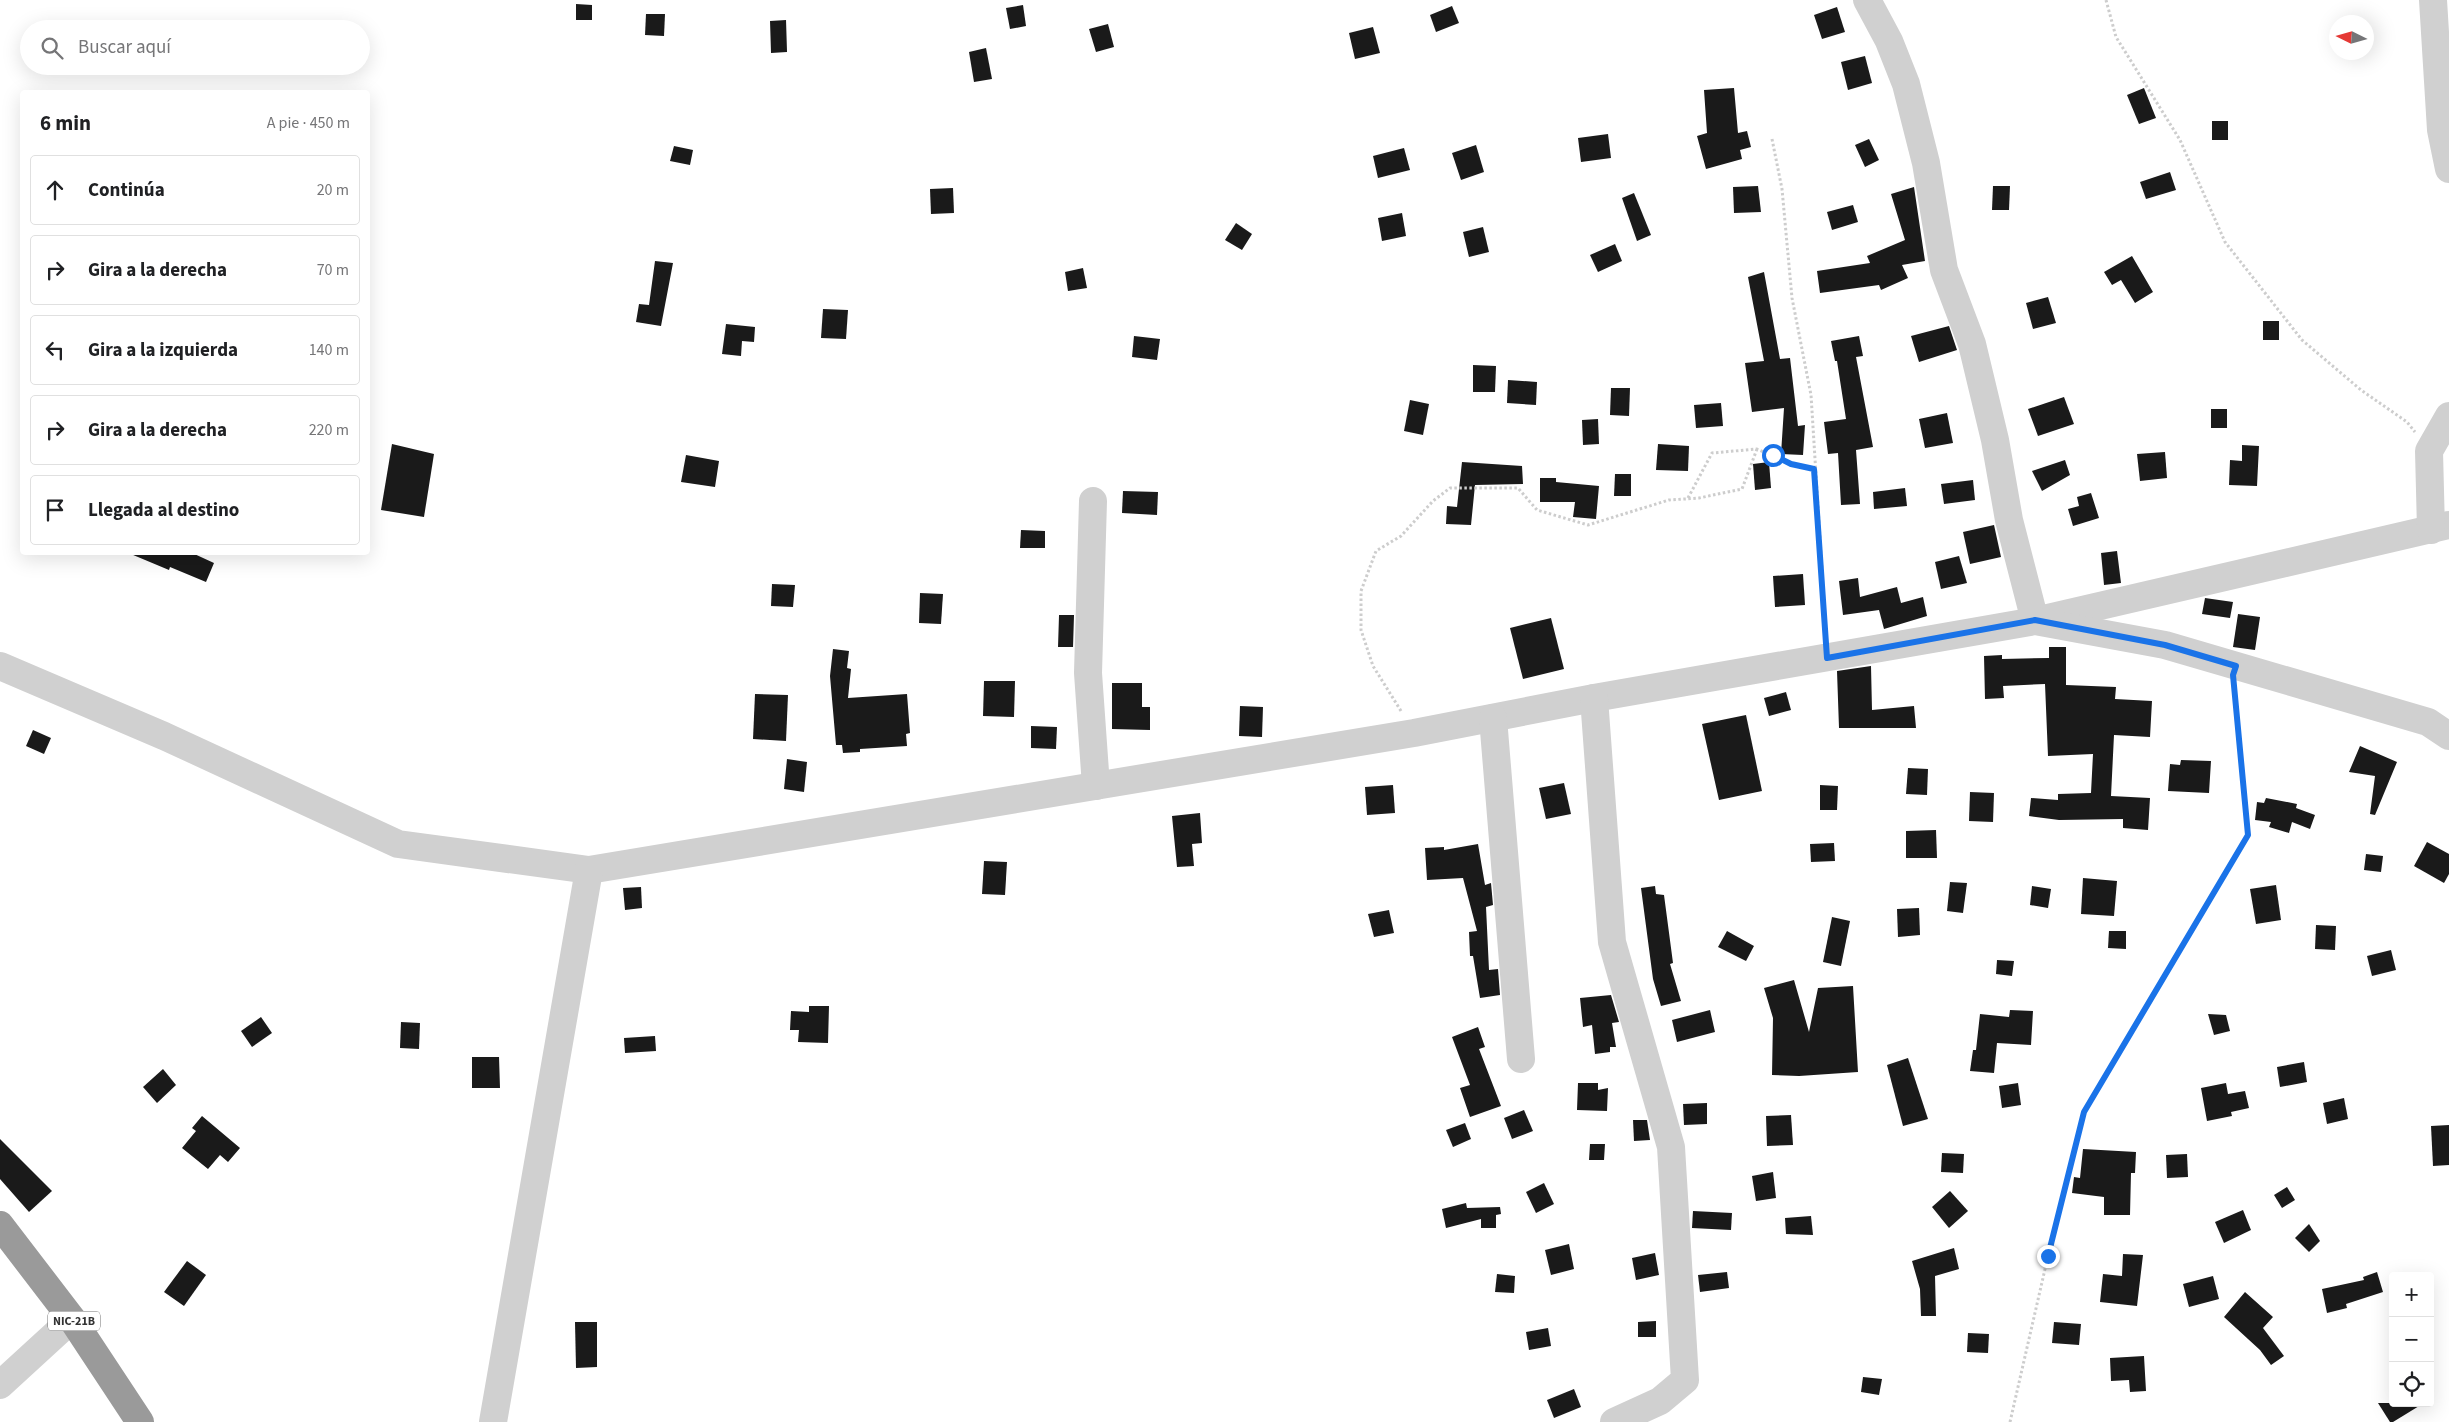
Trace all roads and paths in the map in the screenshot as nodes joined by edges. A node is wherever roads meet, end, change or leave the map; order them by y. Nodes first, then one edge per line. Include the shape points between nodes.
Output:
1 (1867, 0) edge
2 (2106, 0) edge
3 (2433, 0) edge
4 (1772, 140) dead end
5 (2449, 169) edge
6 (2449, 416) edge
7 (1758, 449) junction
8 (2429, 451) junction
9 (1814, 469) junction
10 (1688, 498) junction
11 (1093, 501) dead end
12 (2440, 528) edge
13 (2035, 620) junction
14 (1827, 658) junction
15 (0, 666) edge
16 (2236, 666) junction
17 (1594, 698) junction
18 (1493, 718) junction
19 (1414, 733) junction
20 (2449, 736) edge
21 (1096, 786) junction
22 (589, 870) junction
23 (1521, 1059) dead end
24 (0, 1225) edge
25 (72, 1318) junction
26 (0, 1385) edge
27 (140, 1422) edge
28 (493, 1422) edge
29 (1614, 1422) edge
30 (2010, 1422) edge

1 - 13 street via 1890,41 1906,84 1926,163 1944,270 1972,344 1995,440 2009,520
2 - 8 path via 2116,37 2180,140 2225,242 2302,340 2360,390 2407,422
3 - 5 street via 2441,130
4 - 9 path via 1782,189 1792,298 1811,395
6 - 8 street
7 - 9 path via 1791,464
7 - 10 path via 1712,454
7 - 10 path via 1742,489
8 - 12 street
9 - 14 path
10 - 19 path via 1669,500 1588,525 1537,510 1518,488 1450,488 1433,501 1401,536 1376,551 1361,591 1361,630 1373,666
11 - 21 street via 1088,673
12 - 13 street
13 - 14 street
13 - 16 street via 2165,645
14 - 17 street
15 - 22 street via 173,740 398,844
16 - 20 street via 2428,722
16 - 30 path via 2233,675 2248,835 2084,1112
17 - 18 street
17 - 29 street via 1612,942 1671,1147 1685,1380 1660,1401
18 - 19 street
18 - 23 street
19 - 21 street
21 - 22 street
22 - 28 street
24 - 25 highway, NIC-21B
25 - 26 street
25 - 27 highway, NIC-21B

